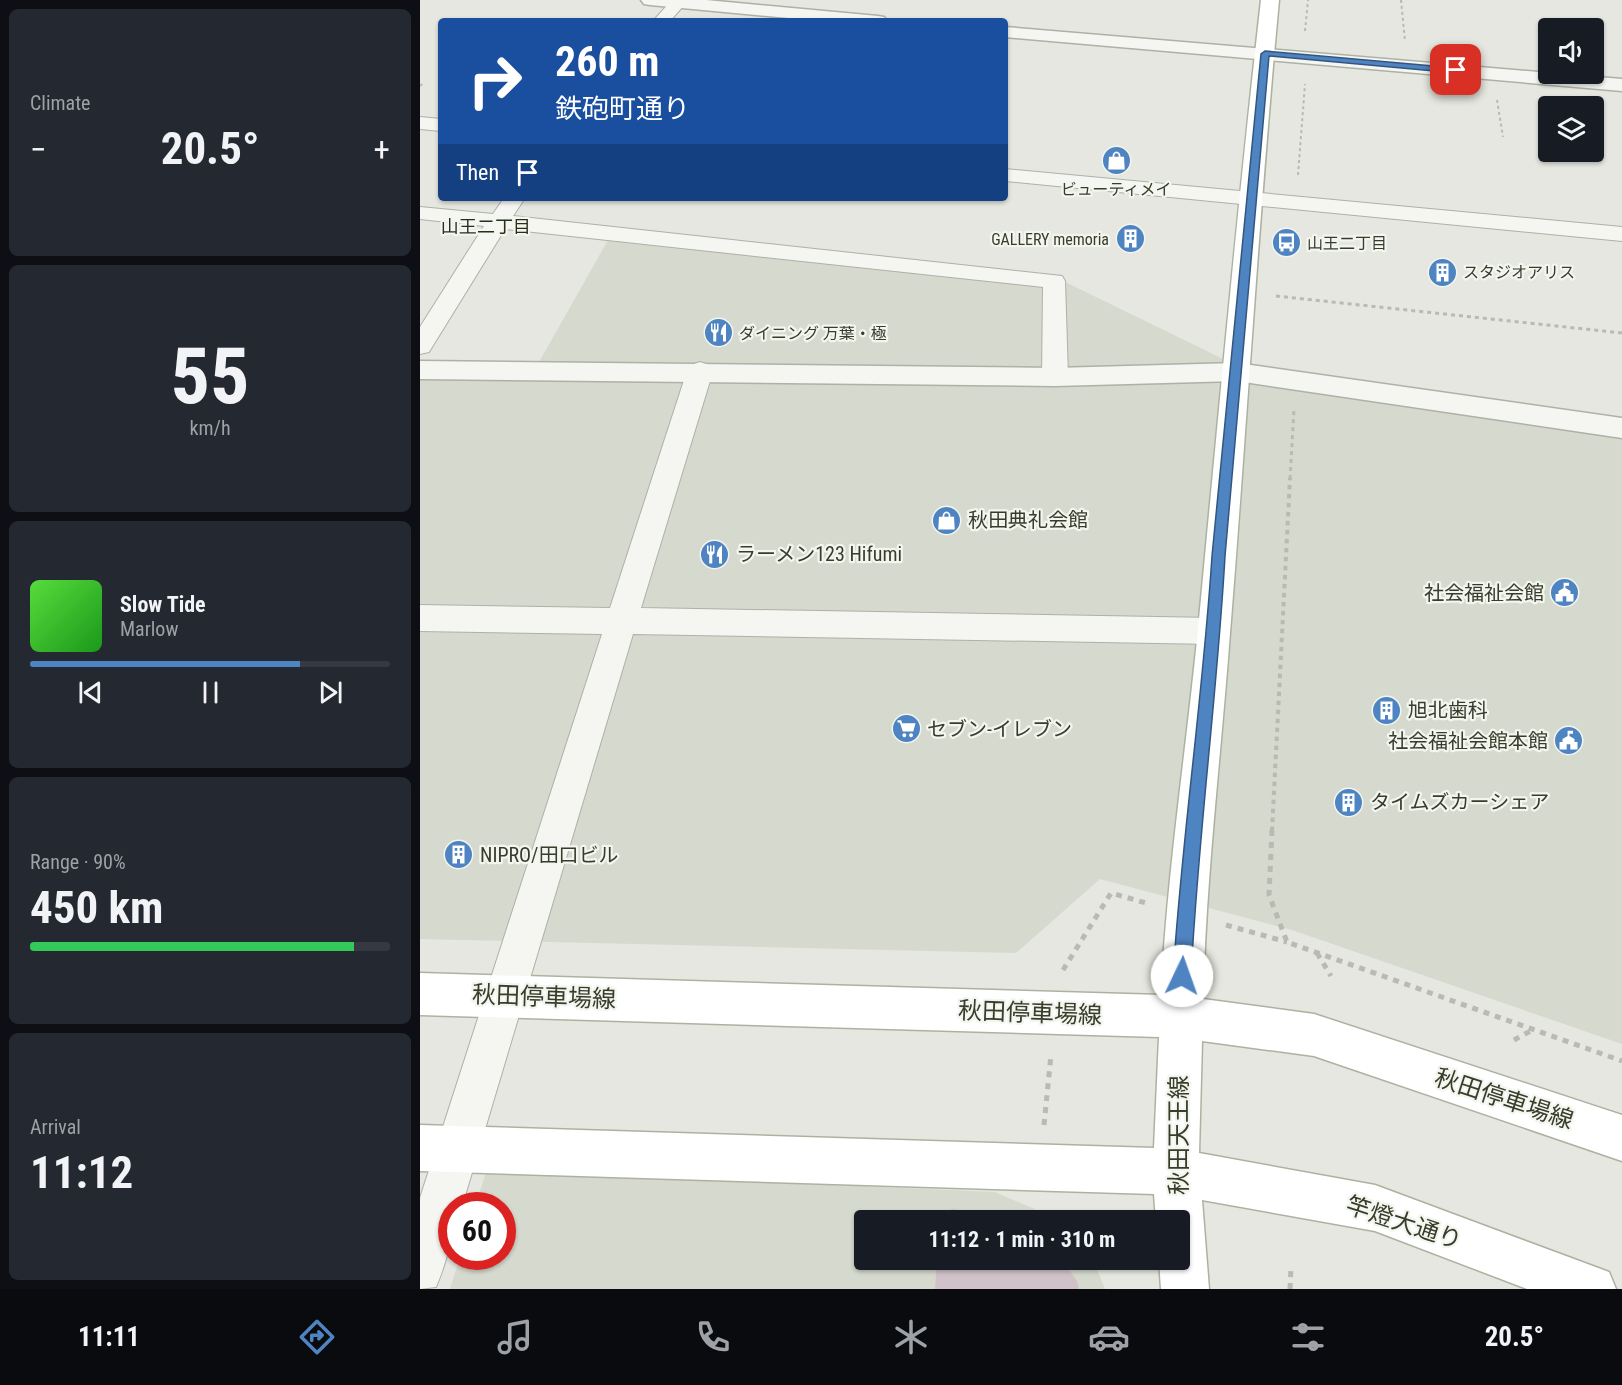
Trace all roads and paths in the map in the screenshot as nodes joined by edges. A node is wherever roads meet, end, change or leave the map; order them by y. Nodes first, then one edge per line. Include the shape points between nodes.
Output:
1 (650, 0) edge
2 (1270, 0) edge
3 (1401, 0) edge
4 (678, 3) junction
5 (665, 18) edge
6 (845, 18) edge
7 (1008, 32) edge
8 (1406, 44) dead end
9 (1265, 54) junction
10 (423, 83) dead end
11 (1622, 85) edge
12 (420, 86) edge
13 (1496, 94) dead end
14 (420, 123) edge
15 (438, 125) edge
16 (1503, 137) dead end
17 (1008, 176) edge
18 (1251, 198) junction
19 (513, 201) edge
20 (420, 213) edge
21 (498, 222) junction
22 (1622, 234) edge
23 (1242, 293) junction
24 (1622, 333) edge
25 (420, 346) edge
26 (420, 370) edge
27 (700, 371) junction
28 (1237, 372) junction
29 (1055, 377) junction
30 (1296, 381) junction
31 (1622, 428) edge
32 (420, 618) edge
33 (620, 622) junction
34 (1214, 631) junction
35 (1111, 893) dead end
36 (1316, 952) junction
37 (1331, 976) dead end
38 (420, 994) edge
39 (504, 996) junction
40 (1056, 1014) junction
41 (1180, 1017) junction
42 (1534, 1029) junction
43 (1514, 1040) dead end
44 (1622, 1061) edge
45 (1622, 1138) edge
46 (439, 1148) edge
47 (1039, 1168) junction
48 (1176, 1172) junction
49 (1034, 1210) edge
50 (1291, 1268) dead end
51 (420, 1271) edge
52 (1185, 1289) edge
53 (1290, 1289) edge
54 (1592, 1289) edge

1 - 4 street
2 - 9 main road, 秋田天王線
3 - 8 path
4 - 5 street
4 - 6 street
7 - 9 street
9 - 11 street
9 - 18 main road, 秋田天王線
10 - 12 path
13 - 16 path
14 - 15 street
17 - 18 street
18 - 22 street
18 - 23 main road, 秋田天王線
19 - 21 street
20 - 21 street
21 - 25 street
21 - 29 street via 1054,281
23 - 24 path
23 - 28 main road, 秋田天王線
26 - 27 street
27 - 29 street
27 - 33 street
28 - 29 street
28 - 30 street
28 - 34 main road, 秋田天王線
30 - 31 street
30 - 36 path via 1269,895 1287,942
32 - 33 street
33 - 34 street
33 - 39 street
34 - 41 main road, 秋田天王線 via 1185,914
35 - 40 path via 1060,975
36 - 37 path
36 - 42 path
38 - 39 main road, 秋田停車場線
39 - 40 main road, 秋田停車場線
39 - 46 street
40 - 41 main road, 秋田停車場線
40 - 47 path
41 - 45 main road, 秋田停車場線 via 1314,1035
41 - 48 main road, 秋田天王線
42 - 43 path
42 - 44 path
46 - 47 main road
46 - 51 street
47 - 48 main road
47 - 49 path
48 - 52 main road, 秋田天王線
48 - 54 main road, 竿燈大通り via 1375,1208
50 - 53 path

